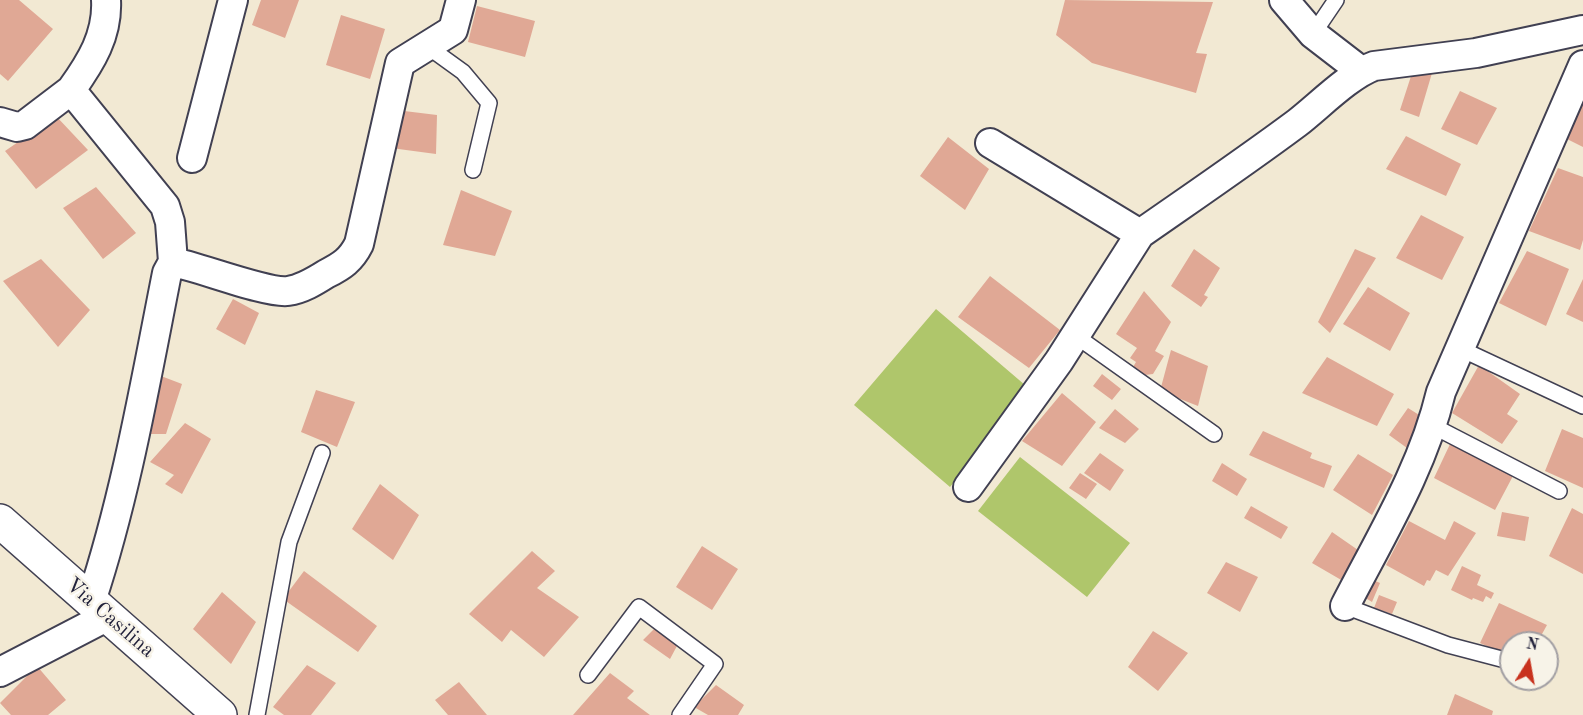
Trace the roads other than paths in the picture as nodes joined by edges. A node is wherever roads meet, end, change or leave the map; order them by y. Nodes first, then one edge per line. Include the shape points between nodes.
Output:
1 (106, 0) edge
2 (233, 0) edge
3 (461, 0) edge
4 (1284, 0) edge
5 (1336, 0) edge
6 (1583, 30) edge
7 (1312, 34) junction
8 (427, 46) junction
9 (1583, 65) edge
10 (1361, 71) junction
11 (71, 90) junction
12 (0, 122) edge
13 (990, 143) dead end
14 (192, 158) dead end
15 (473, 170) dead end
16 (1140, 234) junction
17 (173, 262) junction
18 (1076, 336) junction
19 (1461, 349) junction
20 (1583, 406) edge
21 (1433, 426) junction
22 (1214, 434) dead end
23 (322, 453) dead end
24 (968, 487) dead end
25 (1559, 491) dead end
26 (2, 527) edge
27 (1345, 606) joint
28 (99, 609) junction
29 (1499, 658) edge
30 (0, 672) edge
31 (588, 675) dead end
32 (220, 715) edge
33 (257, 715) edge
34 (680, 715) edge

1 - 11 street via 107,20 99,44
2 - 14 street
3 - 8 street via 453,30
4 - 7 street
5 - 7 lane
6 - 10 street via 1476,53
7 - 10 street
8 - 15 lane via 464,72 489,103
8 - 17 street via 400,63 352,259 314,281 276,292
9 - 19 street
10 - 16 street via 1256,153
11 - 12 street via 26,125 17,127
11 - 17 street via 165,206
13 - 16 street
16 - 18 street
17 - 28 street via 166,273
18 - 22 lane
18 - 24 street
19 - 20 lane
19 - 21 street via 1441,392
21 - 25 lane
21 - 27 street
23 - 33 lane via 289,542
26 - 28 main road, Via Casilina
27 - 29 lane via 1448,645
28 - 30 street
28 - 32 main road, Via Casilina
31 - 34 lane via 639,607 715,664

